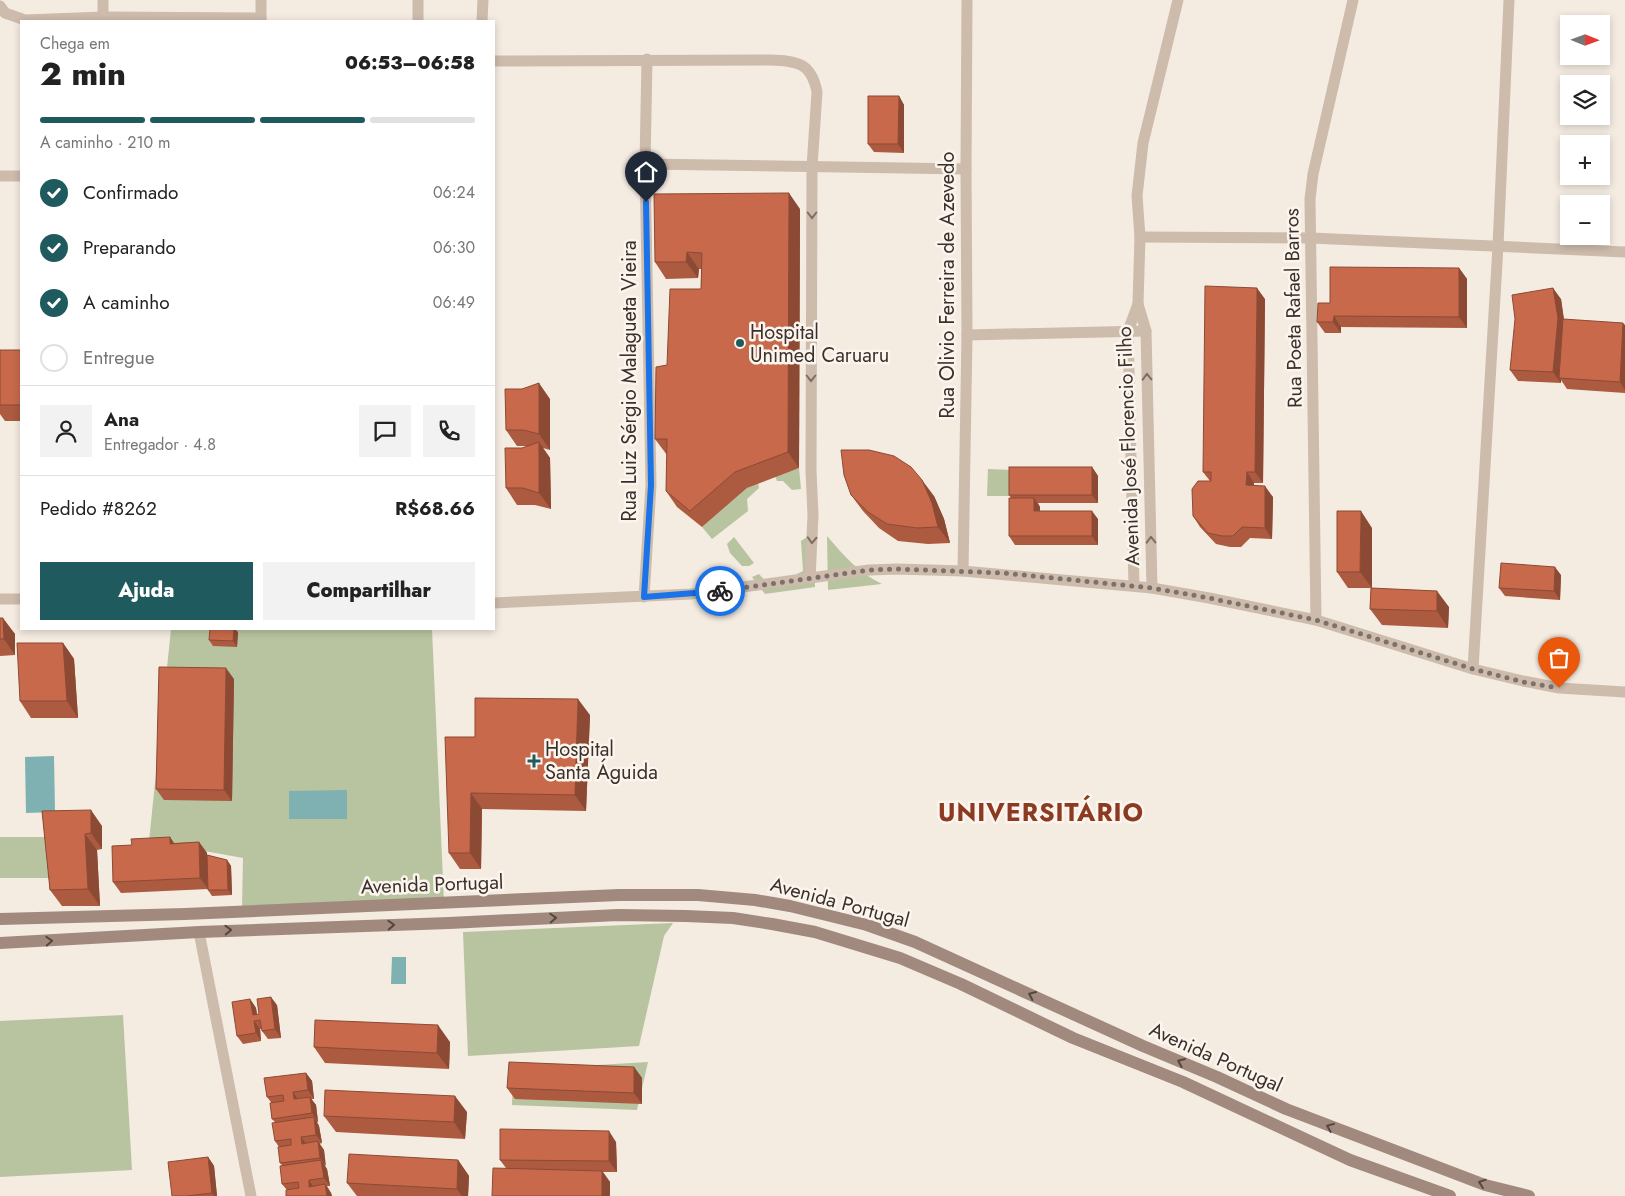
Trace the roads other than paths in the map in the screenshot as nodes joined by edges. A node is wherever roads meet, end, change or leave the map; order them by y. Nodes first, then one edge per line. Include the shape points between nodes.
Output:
1 (103, 0) edge
2 (261, 0) edge
3 (418, 0) edge
4 (483, 0) edge
5 (968, 0) edge
6 (1178, 0) edge
7 (1353, 0) edge
8 (1509, 0) edge
9 (0, 6) edge
10 (103, 17) junction
11 (261, 20) edge
12 (418, 20) edge
13 (482, 20) edge
14 (647, 60) junction
15 (495, 61) edge
16 (646, 164) junction
17 (812, 167) junction
18 (966, 169) junction
19 (0, 176) edge
20 (20, 176) edge
21 (1140, 237) junction
22 (1311, 238) junction
23 (1498, 246) junction
24 (1625, 252) edge
25 (1138, 304) junction
26 (1146, 330) junction
27 (1128, 331) junction
28 (967, 335) junction
29 (963, 570) junction
30 (810, 579) junction
31 (1134, 586) junction
32 (1152, 588) junction
33 (644, 597) junction
34 (0, 599) edge
35 (20, 599) edge
36 (495, 603) edge
37 (1316, 620) junction
38 (1473, 669) junction
39 (1625, 692) edge
40 (790, 906) junction
41 (0, 919) edge
42 (785, 926) junction
43 (199, 932) junction
44 (0, 943) edge
45 (251, 1196) edge
46 (1450, 1196) edge
47 (1529, 1196) edge

1 - 10 street
2 - 11 street
3 - 12 street
4 - 13 street
5 - 18 street, Rua Olivio Ferreira de Azevedo
6 - 21 street, Avenida José Florencio Filho via 1143,143 1137,196
7 - 22 street, Rua Poeta Rafael Barros via 1313,174
8 - 23 street
9 - 10 street via 5,13 25,20
10 - 11 street
14 - 15 street
14 - 16 street, Rua Luiz Sérgio Malagueta Vieira
14 - 17 street via 798,63 808,70 816,92
16 - 17 street
16 - 33 street, Rua Luiz Sérgio Malagueta Vieira via 651,485
17 - 18 street
17 -> 30 street via 813,515
18 - 28 street, Rua Olivio Ferreira de Azevedo
19 - 20 street
21 - 22 street
21 - 25 street, Avenida José Florencio Filho
22 - 23 street
22 - 37 street, Rua Poeta Rafael Barros
23 - 24 street
23 - 38 street
25 - 26 street, Avenida José Florencio Filho
25 - 27 street, Avenida José Florencio Filho
26 - 27 street
32 -> 26 street, Avenida José Florencio Filho
27 - 28 street
27 - 31 street, Avenida José Florencio Filho
28 - 29 street, Rua Olivio Ferreira de Azevedo
29 - 30 street via 869,570
29 - 31 street
30 - 33 street
31 - 32 street
32 - 37 street
33 - 36 street
34 - 35 street
37 - 38 street
38 - 39 street via 1559,688
40 - 41 street, Avenida Portugal via 708,896 628,895
40 - 42 street
47 -> 40 street, Avenida Portugal via 1485,1185 1286,1109 915,942 867,925
43 -> 42 street, Avenida Portugal via 618,915 733,918
42 - 46 street, Avenida Portugal via 900,958 1073,1038 1183,1082 1350,1160
44 -> 43 street, Avenida Portugal
43 - 45 street

